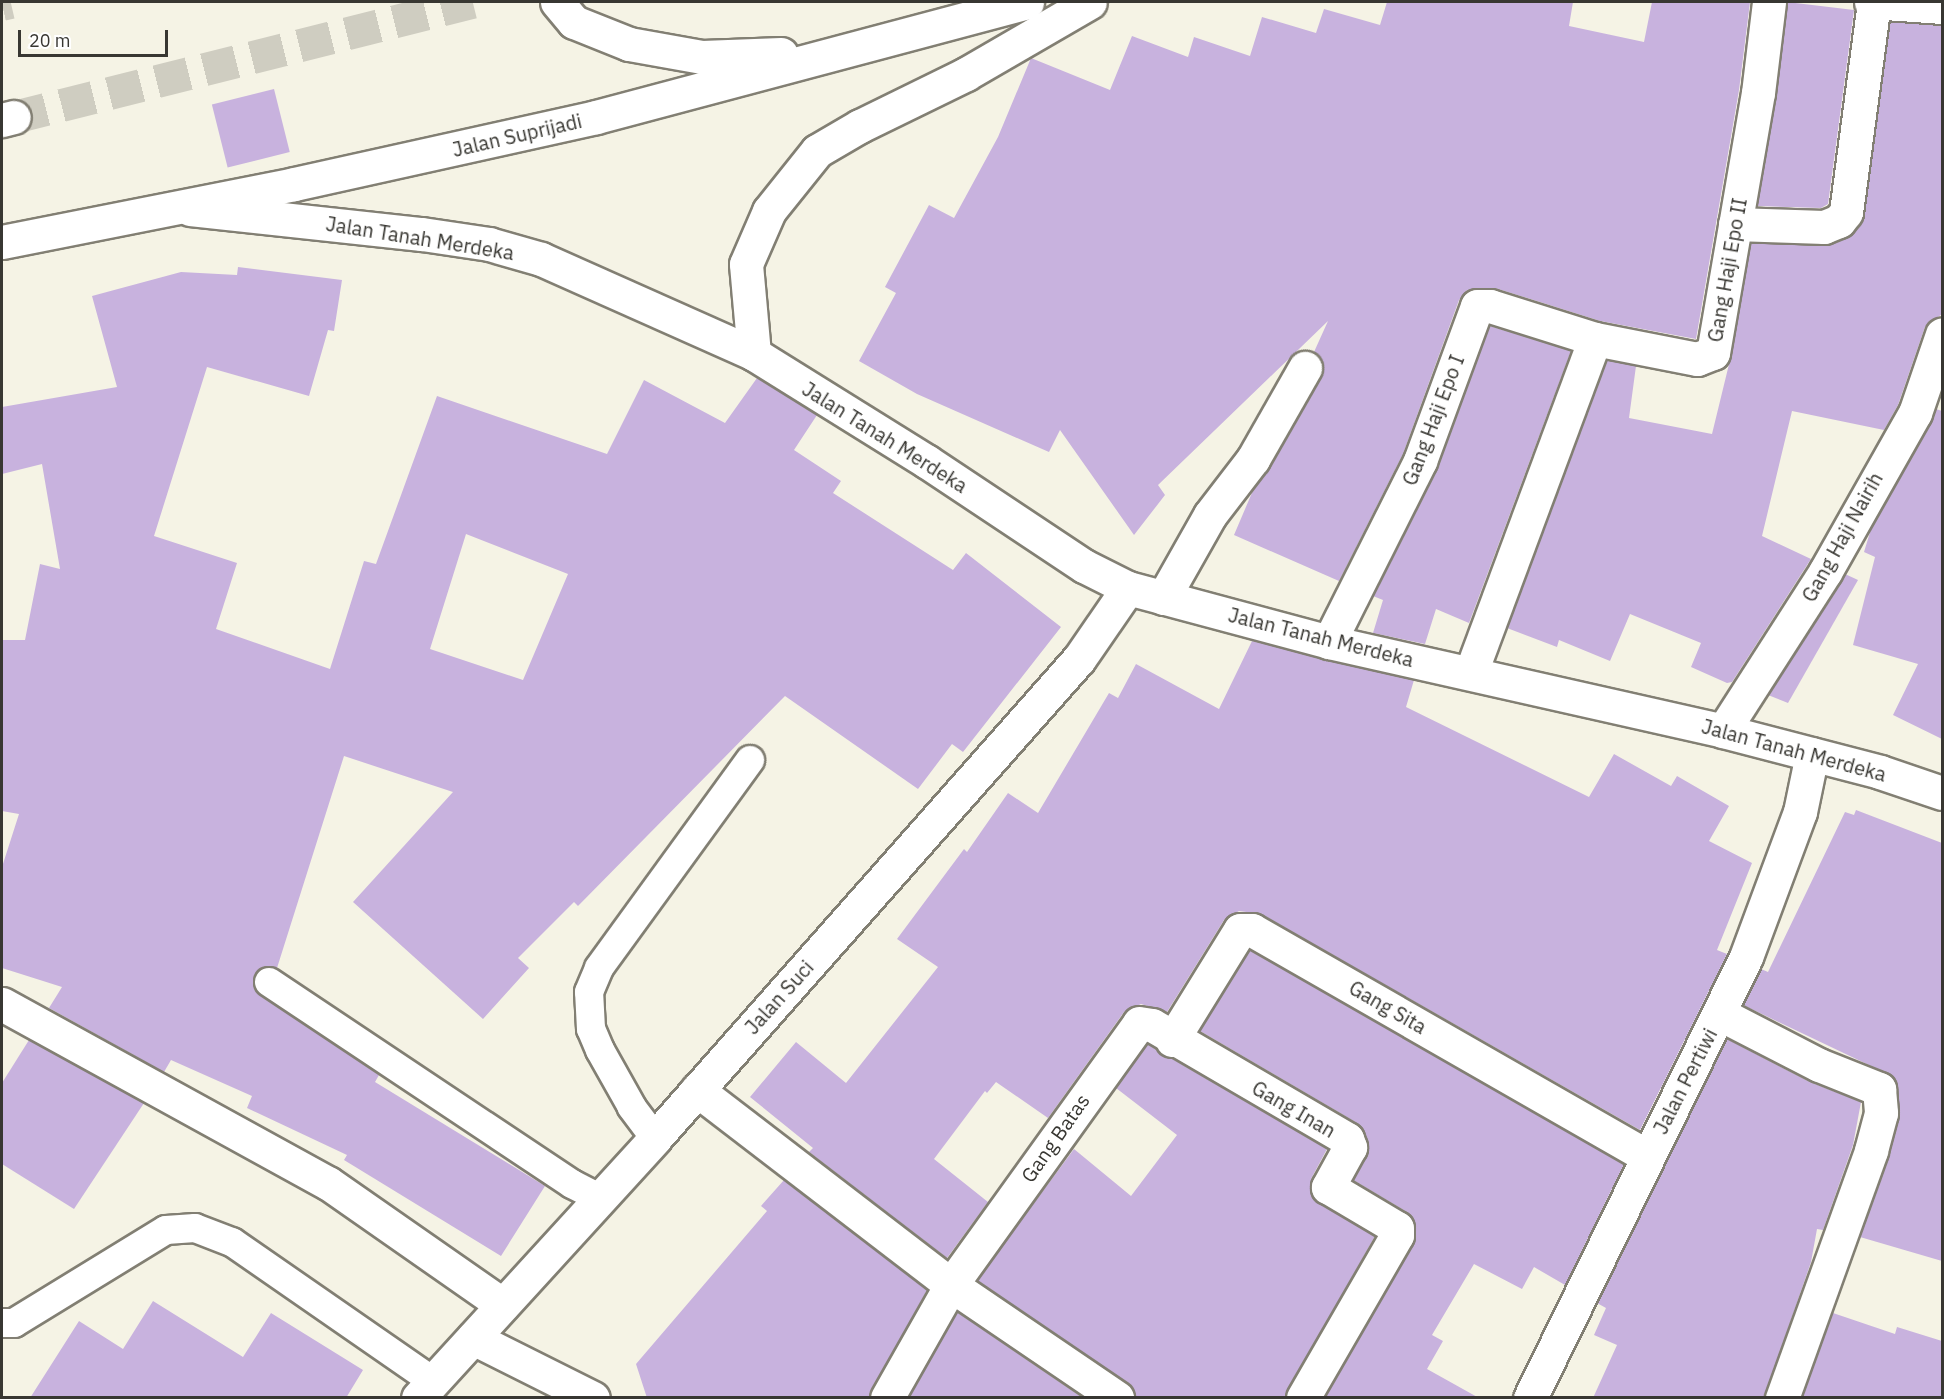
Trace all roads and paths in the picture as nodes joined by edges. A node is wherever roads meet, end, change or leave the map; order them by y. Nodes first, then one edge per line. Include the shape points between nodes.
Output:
1 (556, 2) edge
2 (1027, 2) edge
3 (1090, 2) edge
4 (1769, 2) edge
5 (1873, 2) edge
6 (1942, 7) edge
7 (837, 52) junction
8 (175, 207) junction
9 (1735, 224) junction
10 (2, 242) edge
11 (1942, 334) edge
12 (1595, 339) junction
13 (754, 354) junction
14 (1305, 368) dead end
15 (1128, 588) junction
16 (1162, 598) junction
17 (1329, 642) junction
18 (1472, 672) junction
19 (1723, 731) junction
20 (1812, 754) junction
21 (750, 759) dead end
22 (1942, 793) edge
23 (269, 982) dead end
24 (2, 1004) edge
25 (1720, 1014) junction
26 (1172, 1040) junction
27 (697, 1090) junction
28 (655, 1138) junction
29 (1647, 1156) junction
30 (599, 1198) junction
31 (951, 1285) junction
32 (503, 1305) junction
33 (2, 1323) edge
34 (473, 1338) junction
35 (426, 1389) edge
36 (593, 1398) edge
37 (887, 1398) edge
38 (1117, 1398) edge
39 (1302, 1398) edge
40 (1530, 1398) edge
41 (1782, 1398) edge

1 - 7 street via 574,22 618,39 691,55
2 - 7 street, Jalan Suprijadi
3 - 13 street via 966,74 817,151 769,211 746,264
4 - 9 street, Gang Haji Epo II
5 - 6 street
5 - 9 street via 1846,212 1839,221 1824,227
7 - 8 street, Jalan Suprijadi via 596,117
8 - 10 street, Jalan Suprijadi
8 - 13 street, Jalan Tanah Merdeka via 489,244 541,259
9 - 12 street, Gang Haji Epo II via 1713,352 1697,359
11 - 19 street, Gang Haji Nairih via 1915,413 1825,572
12 - 17 street, Gang Haji Epo I via 1490,306 1477,306 1420,461
12 - 18 street
13 - 15 street, Jalan Tanah Merdeka via 1084,566
14 - 16 street via 1252,459 1210,515
15 - 16 street, Jalan Tanah Merdeka
15 - 27 street, Jalan Suci via 1079,659
16 - 17 street, Jalan Tanah Merdeka
17 - 18 street, Jalan Tanah Merdeka
18 - 19 street, Jalan Tanah Merdeka
19 - 20 street, Jalan Tanah Merdeka
20 - 22 street, Jalan Tanah Merdeka
20 - 25 street, Jalan Pertiwi via 1789,848
21 - 28 lane via 599,968 589,992 591,1029 600,1050 632,1107
23 - 30 lane via 572,1184
24 - 32 street via 327,1183
25 - 29 street, Jalan Pertiwi
25 - 41 street via 1819,1065 1880,1089 1881,1113 1871,1151
26 - 29 street, Gang Sita via 1240,930 1252,930
26 - 31 street, Gang Batas via 1152,1025 1134,1025
26 - 39 street, Gang Inan via 1347,1139 1350,1148 1328,1187 1397,1228 1397,1235
27 - 28 street, Jalan Suci
27 - 31 street
28 - 30 street, Jalan Suci
29 - 40 street, Jalan Pertiwi
30 - 32 street, Jalan Suci
31 - 37 street, Gang Batas
31 - 38 street
32 - 34 street, Jalan Suci
33 - 35 lane via 15,1323 166,1230 195,1228 232,1242
34 - 35 street, Jalan Suci
34 - 36 street

